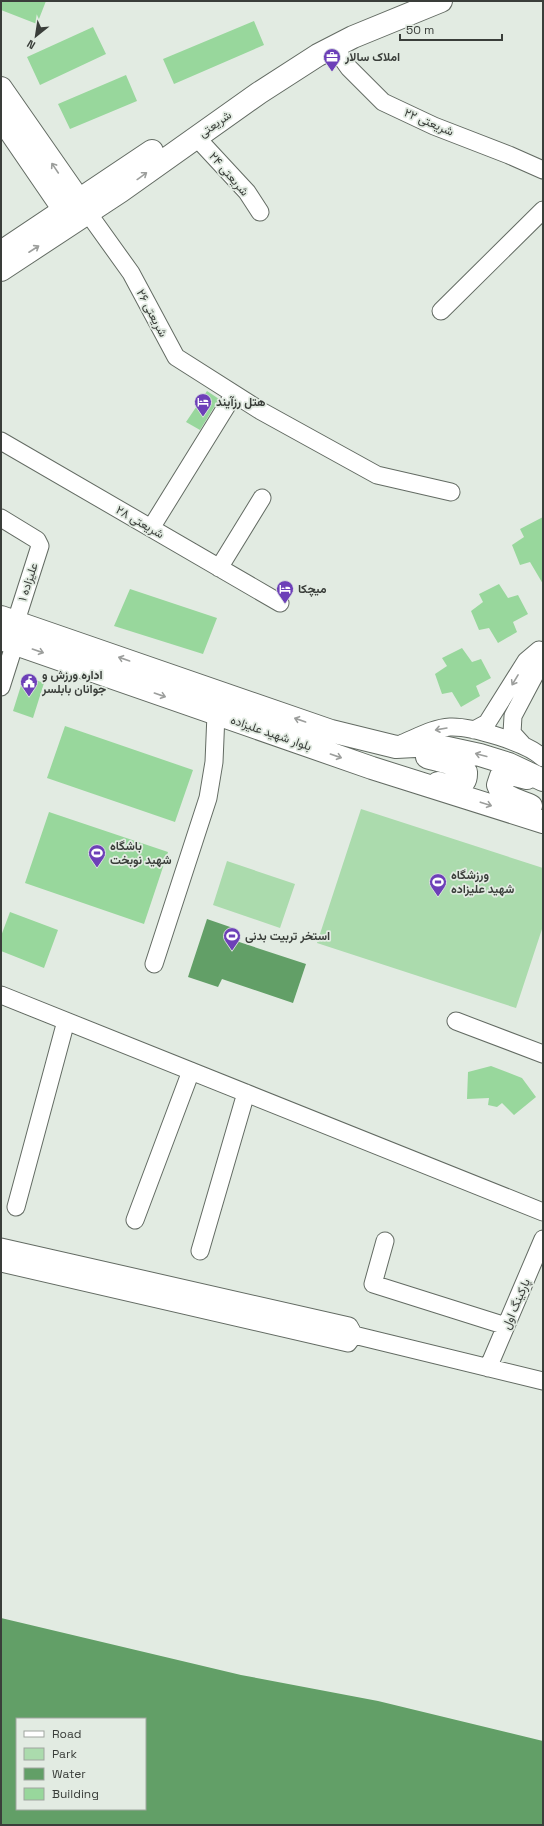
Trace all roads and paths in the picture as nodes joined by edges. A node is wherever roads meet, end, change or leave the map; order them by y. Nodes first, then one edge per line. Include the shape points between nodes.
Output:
1 (410, 1) edge
2 (441, 1) edge
3 (334, 47) junction
4 (1, 88) edge
5 (1, 118) edge
6 (196, 137) junction
7 (543, 170) edge
8 (77, 207) junction
9 (543, 210) edge
10 (260, 212) dead end
11 (1, 252) edge
12 (1, 270) edge
13 (441, 311) dead end
14 (234, 394) junction
15 (1, 441) edge
16 (451, 492) dead end
17 (262, 498) dead end
18 (1, 518) edge
19 (151, 528) junction
20 (219, 568) junction
21 (280, 603) dead end
22 (8, 619) edge
23 (8, 641) edge
24 (542, 648) edge
25 (1, 687) edge
26 (216, 714) junction
27 (474, 730) junction
28 (522, 744) junction
29 (396, 747) junction
30 (543, 758) edge
31 (372, 768) junction
32 (543, 781) edge
33 (543, 812) edge
34 (543, 822) edge
35 (154, 964) dead end
36 (1, 995) edge
37 (66, 1021) junction
38 (456, 1021) dead end
39 (543, 1054) edge
40 (191, 1071) junction
41 (246, 1093) junction
42 (16, 1207) dead end
43 (543, 1212) edge
44 (135, 1220) dead end
45 (543, 1239) edge
46 (385, 1241) dead end
47 (1, 1247) edge
48 (200, 1251) dead end
49 (1, 1263) edge
50 (215, 1296) junction
51 (212, 1313) junction
52 (506, 1326) junction
53 (354, 1335) junction
54 (488, 1368) junction
55 (543, 1382) edge

1 - 8 main road, شریعتی via 348,27 252,83
2 - 3 main road, شریعتی
3 - 6 main road, شریعتی via 259,93
3 - 7 street, شریعتی ۲۲ via 349,68 383,102 434,126
8 -> 4 main road
5 - 8 main road
8 -> 6 main road, شریعتی
6 - 10 street, شریعتی ۲۴ via 246,192
8 - 11 main road, شریعتی
12 -> 8 main road, شریعتی
8 - 14 street, شریعتی ۲۶ via 131,273 176,357
9 - 13 street
14 - 16 street, شریعتی ۲۶ via 377,475
14 - 19 street
15 - 19 street, شریعتی ۲۸
17 - 20 street
18 - 22 street, علیزاده ۱ via 40,543
19 - 20 street, شریعتی ۲۸
20 - 21 street, شریعتی ۲۸
29 -> 22 main road, بلوار شهید علیزاده via 331,731
23 - 25 street
23 -> 26 main road, بلوار شهید علیزاده
24 -> 27 street via 526,661 487,723
24 - 28 street via 540,665 513,716 512,733
26 -> 31 main road, بلوار شهید علیزاده
26 - 35 street via 214,762 208,798
27 - 28 street
27 -> 29 street via 451,727 436,729
28 - 30 street
29 - 31 main road via 462,768 466,772 465,780 460,786 453,787
32 -> 29 main road, بلوار شهید علیزاده via 509,764 480,755 434,745
31 -> 34 main road, بلوار شهید علیزاده
32 - 33 main road via 510,772 501,776 498,783 507,796
36 - 37 street
37 - 40 street
37 - 42 street
38 - 39 street
40 - 41 street
40 - 44 street
41 - 43 street
41 - 48 street
45 - 52 street, پارکینگ اول
46 - 52 street via 373,1284
47 - 50 street
49 - 51 street
50 - 51 street
50 - 53 street via 349,1326
51 - 53 street via 348,1343
52 - 54 street, پارکینگ اول
53 - 54 street
54 - 55 street

